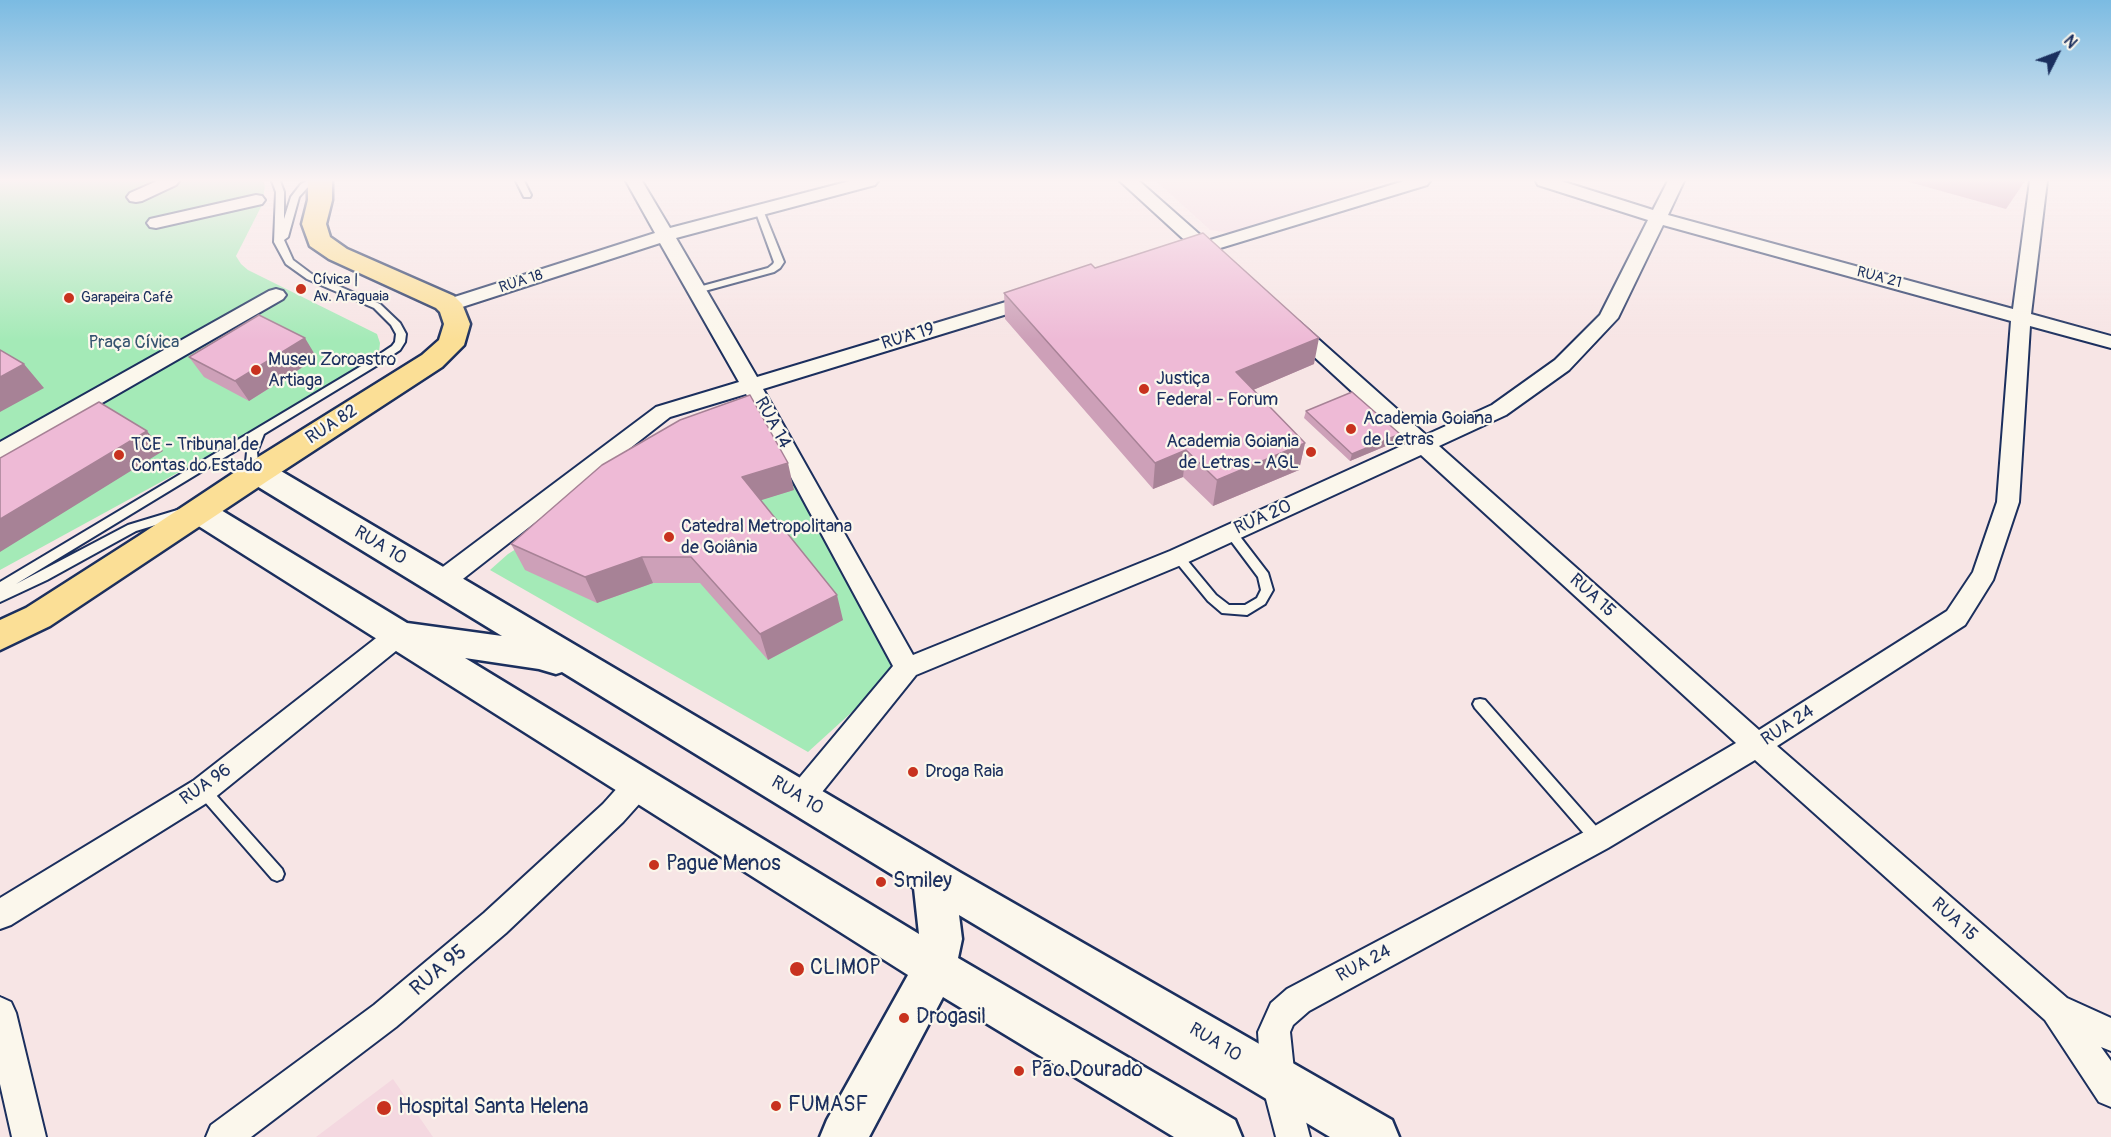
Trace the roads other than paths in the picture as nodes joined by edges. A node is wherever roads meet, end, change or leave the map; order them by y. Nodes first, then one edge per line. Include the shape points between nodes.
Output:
1 (279, 234) edge
2 (284, 234) edge
3 (316, 234) edge
4 (669, 234) edge
5 (768, 234) edge
6 (1188, 234) edge
7 (1249, 234) edge
8 (1650, 234) edge
9 (1716, 234) edge
10 (2032, 234) edge
11 (666, 235) junction
12 (280, 247) junction
13 (1204, 248) junction
14 (1170, 258) edge
15 (1231, 272) edge
16 (698, 290) junction
17 (1057, 292) edge
18 (276, 295) dead end
19 (449, 305) junction
20 (1275, 311) edge
21 (2021, 318) junction
22 (2111, 342) edge
23 (751, 385) junction
24 (260, 432) junction
25 (1426, 446) junction
26 (0, 452) edge
27 (258, 472) junction
28 (200, 512) junction
29 (1231, 532) junction
30 (1178, 557) junction
31 (441, 582) junction
32 (0, 588) edge
33 (0, 597) edge
34 (398, 635) junction
35 (0, 636) edge
36 (906, 668) junction
37 (592, 672) junction
38 (1479, 704) dead end
39 (1757, 745) junction
40 (639, 784) junction
41 (203, 790) junction
42 (800, 798) junction
43 (1598, 839) junction
44 (278, 874) dead end
45 (933, 878) junction
46 (0, 915) edge
47 (935, 968) junction
48 (2056, 1009) junction
49 (0, 1013) edge
50 (2111, 1035) edge
51 (1278, 1080) junction
52 (2111, 1090) edge
53 (29, 1137) edge
54 (223, 1137) edge
55 (844, 1137) edge
56 (1218, 1137) edge
57 (1293, 1137) edge
58 (1375, 1137) edge

1 - 12 lane
2 - 12 lane
3 - 19 main road via 338,254
4 - 11 street, RUA 18
5 - 16 lane via 777,266
6 - 13 street
7 - 13 street
8 - 25 street, RUA 20 via 1608,318 1562,366 1499,410
9 - 21 street, RUA 21
10 - 21 street, RUA 24
11 - 16 street, RUA 14
11 - 19 street, RUA 18
12 - 24 lane, RUA 82 via 301,272 376,306 395,322 401,338 396,348 372,364
13 - 14 street
13 - 15 street
16 - 23 street, RUA 14
17 - 23 street, RUA 19
18 - 26 street
19 - 27 main road, RUA 82 via 455,314 456,330 440,356
20 - 25 street, RUA 15
21 - 22 street, RUA 21
21 - 39 street, RUA 24 via 2008,502 1984,574 1956,618
23 - 31 street, RUA 19 via 663,412
23 - 36 street, RUA 14
24 - 27 lane via 252,452
24 - 32 lane, RUA 82
25 - 29 street, RUA 20
25 - 39 street, RUA 15
27 - 28 main road, RUA 82
27 - 31 main road, RUA 10
28 - 33 lane via 172,514 132,528 43,578
28 - 34 main road
28 - 35 main road, RUA 82 via 38,617
29 - 30 street, RUA 20
29 - 30 lane via 1264,576 1268,590 1261,601 1247,610 1227,610
30 - 36 street, RUA 20
31 - 37 main road, RUA 10
34 - 37 main road via 539,655
34 - 40 main road
34 - 41 street, RUA 96
36 - 42 street, RUA 20
37 - 42 main road, RUA 10
38 - 43 lane
39 - 43 street, RUA 24
39 - 48 street, RUA 15
40 - 47 main road
40 - 54 street, RUA 95 via 573,852 467,947 385,1016
41 - 44 lane
41 - 46 street, RUA 96
42 - 45 main road, RUA 10
43 - 51 street, RUA 24 via 1298,1000 1282,1014 1274,1032
45 - 47 main road via 940,939
45 - 51 main road, RUA 10
47 - 55 main road
47 - 56 main road
48 - 50 street, RUA 15
48 - 52 street, RUA 15
49 - 53 street
51 - 57 street, RUA 24
51 - 58 main road, RUA 10

